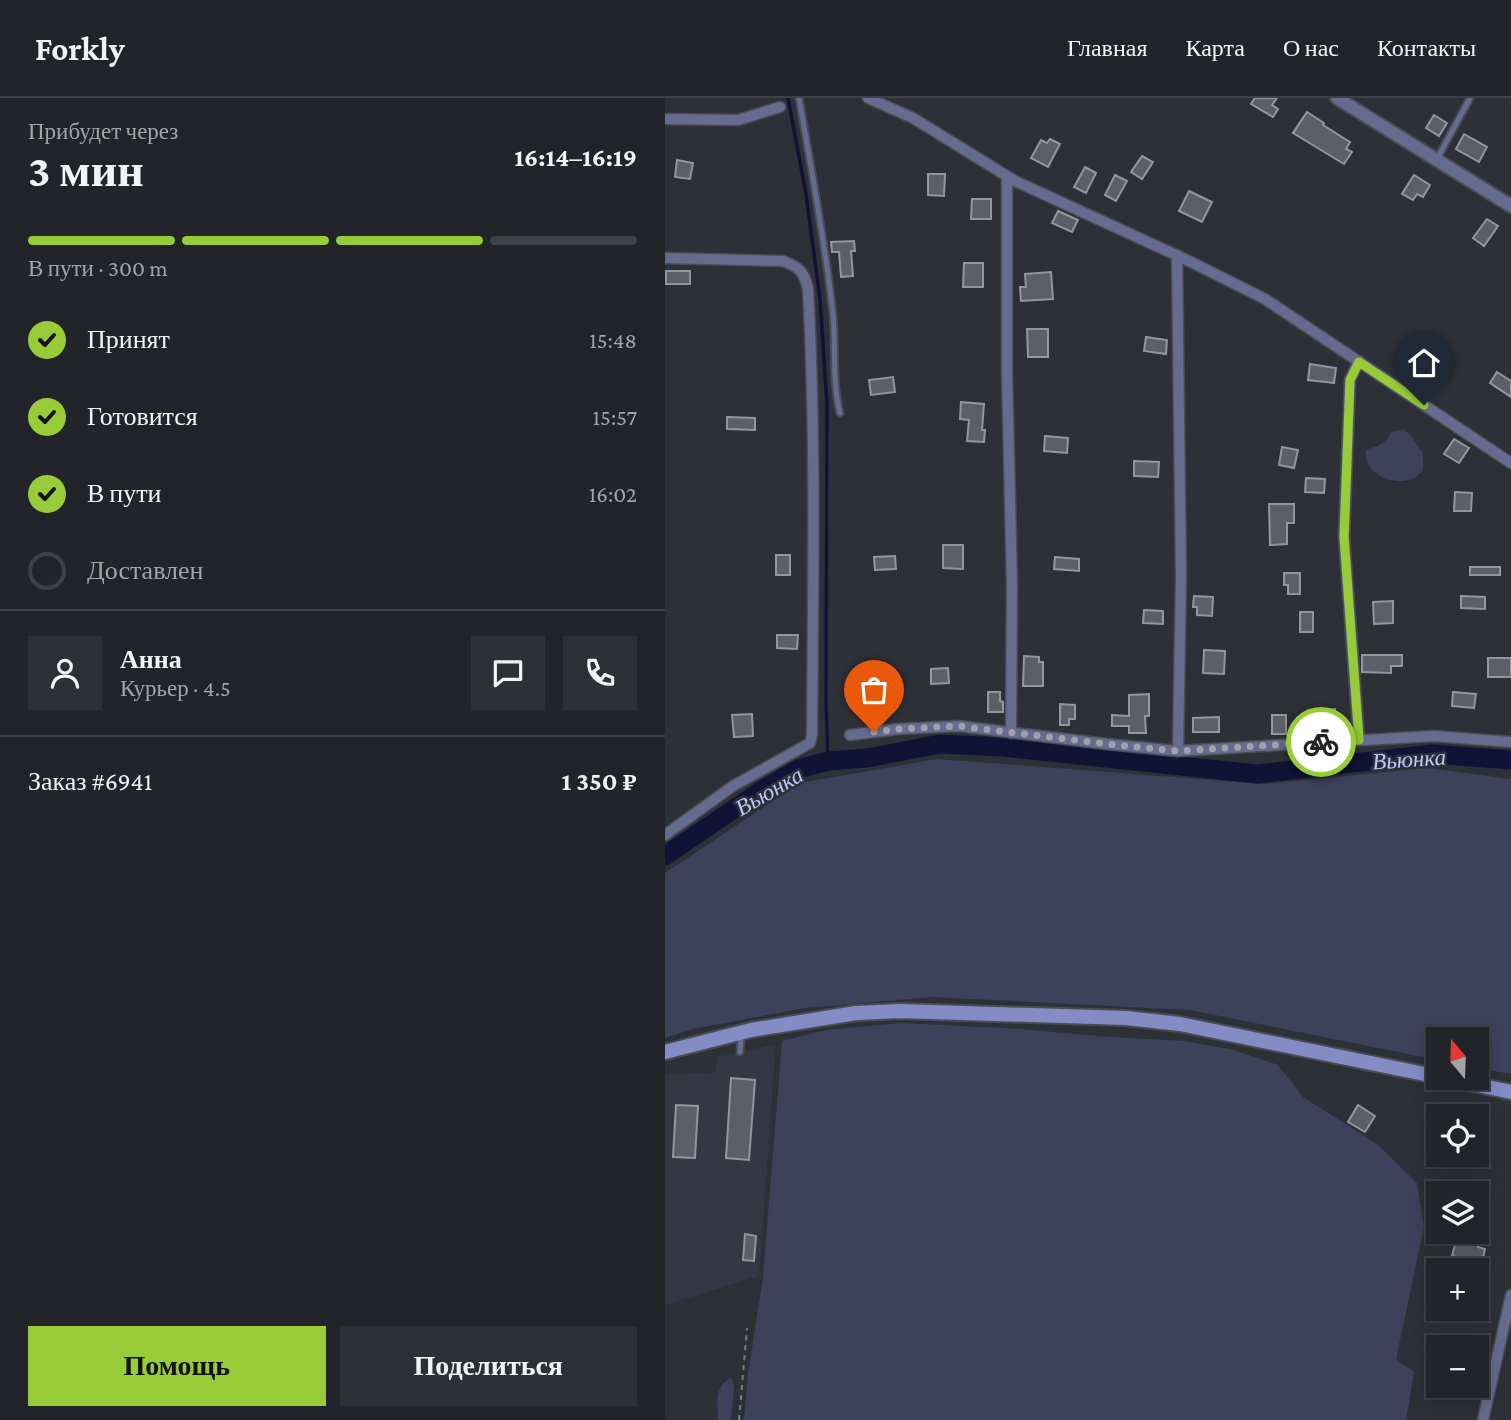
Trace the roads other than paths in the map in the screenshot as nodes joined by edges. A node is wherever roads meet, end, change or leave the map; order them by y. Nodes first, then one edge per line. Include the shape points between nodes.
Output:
1 (799, 98) edge
2 (868, 98) edge
3 (1337, 98) edge
4 (1470, 98) edge
5 (780, 107) dead end
6 (665, 119) edge
7 (1437, 159) junction
8 (1007, 176) junction
9 (1511, 206) edge
10 (1177, 255) junction
11 (665, 258) edge
12 (1359, 362) junction
13 (840, 413) dead end
14 (1511, 463) edge
15 (1011, 733) junction
16 (850, 735) dead end
17 (1359, 740) junction
18 (1511, 742) edge
19 (1178, 751) junction
20 (665, 835) edge
21 (742, 1032) junction
22 (665, 1052) edge
23 (740, 1052) dead end
24 (1426, 1075) edge
25 (1489, 1088) edge
26 (1511, 1092) edge
27 (1511, 1294) edge
28 (1483, 1420) edge

1 - 13 lane via 832,299 835,393
2 - 8 street via 913,118
3 - 7 street
4 - 7 lane
5 - 6 street via 738,120
7 - 9 street
8 - 10 street
8 - 15 street
10 - 12 street via 1265,299
10 - 19 street
11 - 20 street via 783,261 806,276 812,367 813,566 810,743 733,786
12 - 14 street
12 - 17 street via 1350,380 1344,537
15 - 16 street via 959,726
15 - 19 street
17 - 18 street via 1434,736
17 - 19 street
21 - 22 main road
21 - 23 lane
21 - 24 main road via 856,1013 900,1011 1126,1018 1180,1024
25 - 26 main road
27 - 28 street

